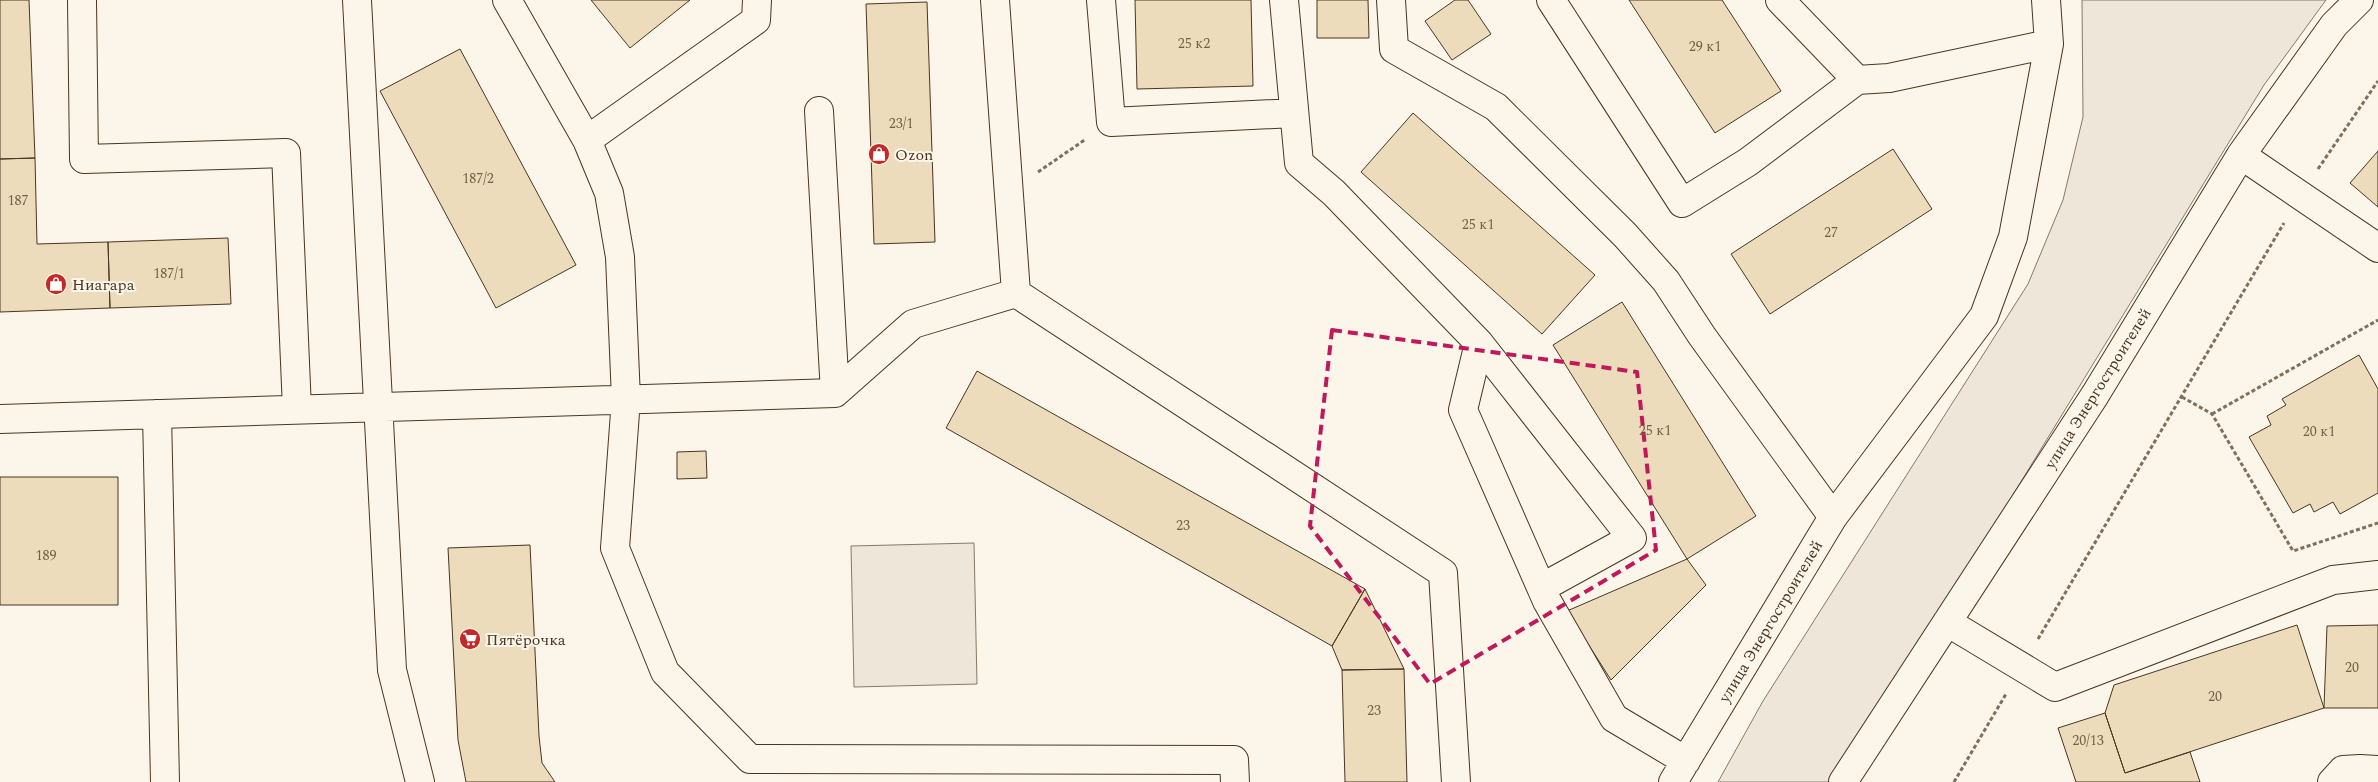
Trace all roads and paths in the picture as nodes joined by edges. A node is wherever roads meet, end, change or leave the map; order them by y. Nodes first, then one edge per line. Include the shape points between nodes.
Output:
1 (82, 0) edge
2 (358, 0) edge
3 (507, 0) edge
4 (757, 0) edge
5 (995, 0) edge
6 (1101, 0) edge
7 (1284, 0) edge
8 (1391, 0) edge
9 (1551, 0) edge
10 (1780, 0) edge
11 (2046, 0) edge
12 (2359, 0) edge
13 (2049, 44) junction
14 (1857, 80) junction
15 (2378, 81) edge
16 (819, 111) dead end
17 (1294, 113) junction
18 (1111, 122) junction
19 (587, 140) junction
20 (2241, 155) junction
21 (1009, 193) junction
22 (2301, 195) junction
23 (2378, 248) edge
24 (1016, 293) junction
25 (2378, 320) edge
26 (1479, 343) junction
27 (835, 393) junction
28 (2182, 397) junction
29 (626, 399) junction
30 (379, 407) junction
31 (297, 409) junction
32 (157, 414) junction
33 (2212, 414) junction
34 (0, 418) edge
35 (1833, 517) junction
36 (2378, 523) edge
37 (2378, 575) edge
38 (1542, 587) junction
39 (1947, 622) junction
40 (2023, 666) junction
41 (2378, 770) edge
42 (1680, 771) edge
43 (165, 782) edge
44 (420, 782) edge
45 (1235, 782) edge
46 (1456, 782) edge
47 (1843, 782) edge
48 (1954, 782) edge
49 (2332, 782) edge

1 - 31 street via 84,159 286,153
2 - 30 street
3 - 19 street
4 - 19 street via 756,20
5 - 21 street
6 - 18 street
7 - 17 street
8 - 35 street via 1394,49 1496,107 1625,235 1666,281
9 - 14 street via 1682,203 1748,162
10 - 14 street
11 - 13 street, улица Энергостроителей
12 - 20 street, улица Энергостроителей via 2334,25
13 - 14 street via 1889,78
13 - 35 street, улица Энергостроителей via 2013,237 1984,316
15 - 22 path
16 - 27 street
17 - 18 street
17 - 26 street via 1299,163 1334,193
18 - 21 path
19 - 29 street via 609,193 620,257
20 - 22 street
20 - 39 street, улица Энергостроителей via 2095,395
21 - 24 street
22 - 23 street
22 - 28 path
24 - 27 street via 913,324
24 - 46 street via 1443,573
25 - 33 path
26 - 38 street via 1463,410
26 - 38 street via 1632,538
27 - 29 street
28 - 33 path
28 - 40 path
29 - 30 street
29 - 45 street via 615,548 665,672 750,759 1234,760
30 - 31 street
30 - 44 street via 392,670
31 - 32 street
32 - 34 street
32 - 43 street
33 - 36 path via 2294,551
35 - 42 street, улица Энергостроителей
37 - 40 street via 2333,580 2055,687
38 - 42 street via 1614,718
39 - 40 street
39 - 47 street, улица Энергостроителей
40 - 48 path
41 - 49 street via 2343,770

